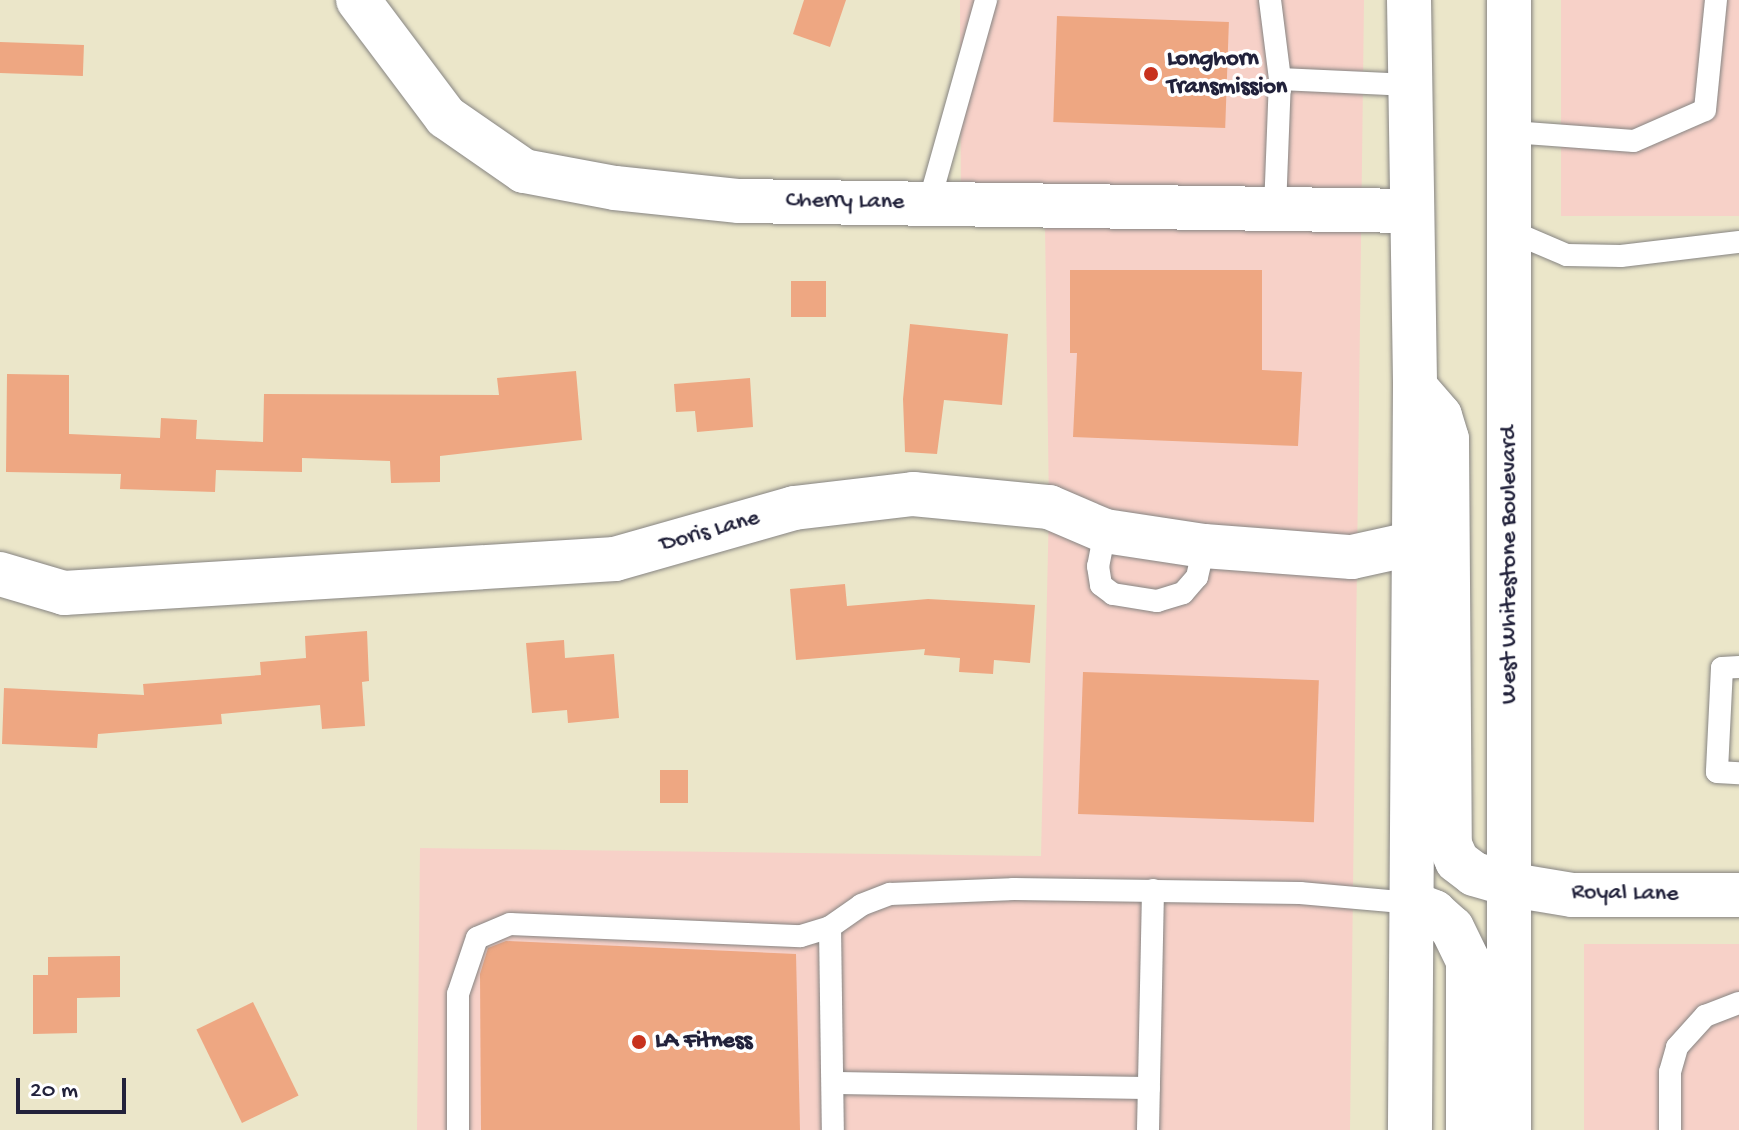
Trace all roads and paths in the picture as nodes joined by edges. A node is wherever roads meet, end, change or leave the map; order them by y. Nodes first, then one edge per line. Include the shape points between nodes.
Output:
1 (358, 0) edge
2 (986, 0) edge
3 (1270, 0) edge
4 (1409, 0) edge
5 (1716, 0) edge
6 (1503, 9) edge
7 (1280, 79) junction
8 (1410, 85) junction
9 (1512, 132) junction
10 (929, 203) junction
11 (1275, 209) junction
12 (1410, 211) junction
13 (1508, 230) junction
14 (1739, 242) edge
15 (1415, 387) junction
16 (1105, 531) junction
17 (1415, 543) junction
18 (1204, 546) junction
19 (0, 574) edge
20 (1739, 667) edge
21 (1739, 773) edge
22 (1512, 885) junction
23 (1153, 890) junction
24 (1739, 895) edge
25 (1411, 903) junction
26 (830, 927) junction
27 (1739, 1003) edge
28 (833, 1083) junction
29 (1149, 1088) junction
30 (458, 1130) edge
31 (833, 1130) edge
32 (1148, 1130) edge
33 (1410, 1130) edge
34 (1468, 1130) edge
35 (1509, 1130) edge
36 (1670, 1130) edge

1 - 10 main road, Cherry Lane via 446,117 524,171 615,188 739,201
2 - 10 lane
3 - 7 lane
4 - 8 main road
5 - 9 lane via 1705,110 1634,141
6 - 9 main road, West Whitestone Boulevard
7 - 8 lane
7 - 11 lane
8 - 12 main road
9 - 13 main road, West Whitestone Boulevard
10 - 11 main road, Cherry Lane
11 - 12 main road, Cherry Lane
12 - 15 main road
13 - 14 lane via 1567,255 1621,256
13 - 22 main road, West Whitestone Boulevard
15 - 17 main road
15 - 22 main road, Royal Lane via 1440,416 1447,439 1450,845 1457,861 1474,874
16 - 18 main road, Doris Lane
16 - 18 lane via 1101,585 1157,601 1183,593 1197,577
16 - 19 main road, Doris Lane via 1049,507 913,494 794,508 615,559 64,593
17 - 18 main road, Doris Lane via 1352,557
17 - 25 main road
20 - 21 lane via 1722,668 1717,772
22 - 24 main road, Royal Lane via 1572,895
22 - 35 main road, West Whitestone Boulevard
23 - 25 lane via 1300,893
23 - 26 lane via 890,894 861,905
23 - 29 lane
25 - 33 main road
25 - 34 main road via 1434,912 1452,928 1468,961
26 - 28 lane
26 - 30 lane via 801,936 510,924 477,938 458,994
27 - 36 lane via 1705,1016 1677,1047 1670,1072
28 - 29 lane
28 - 31 lane
29 - 32 lane

